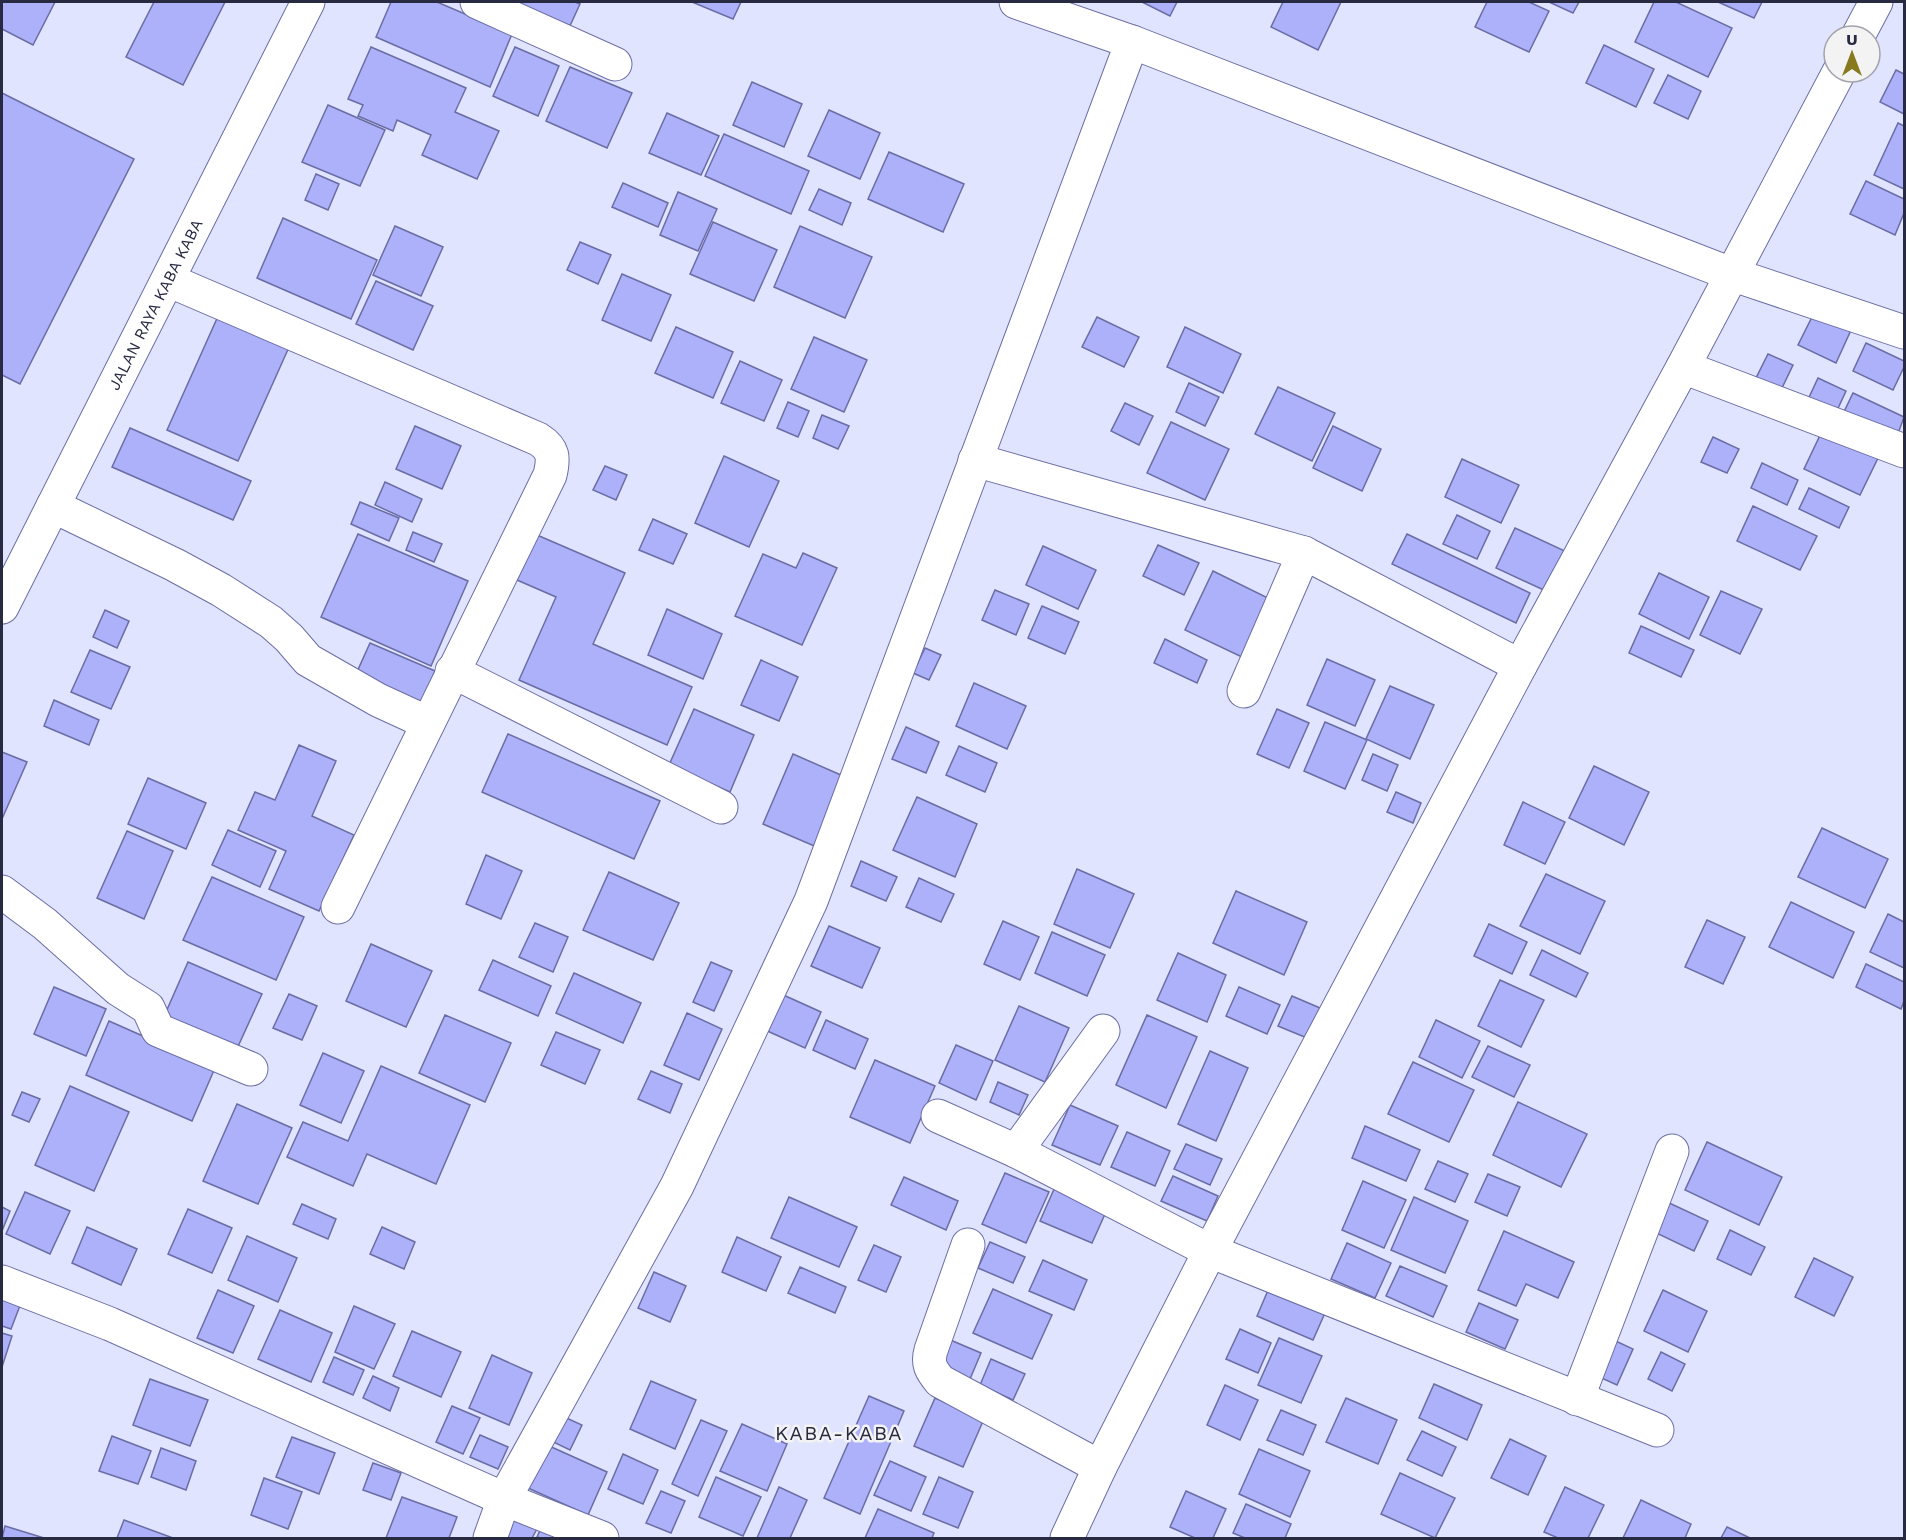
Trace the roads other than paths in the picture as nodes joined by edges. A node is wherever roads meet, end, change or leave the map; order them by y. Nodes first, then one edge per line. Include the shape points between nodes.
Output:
1 (308, 2) edge
2 (477, 2) edge
3 (1016, 2) edge
4 (1876, 2) edge
5 (1864, 24) edge
6 (1132, 42) junction
7 (615, 63) dead end
8 (1833, 84) edge
9 (1731, 274) junction
10 (168, 280) junction
11 (1905, 332) edge
12 (1683, 367) junction
13 (1905, 451) edge
14 (975, 460) junction
15 (53, 506) junction
16 (1304, 553) junction
17 (2, 606) edge
18 (1520, 666) junction
19 (452, 671) junction
20 (1244, 691) dead end
21 (428, 723) junction
22 (721, 807) dead end
23 (2, 892) edge
24 (338, 907) dead end
25 (1103, 1031) dead end
26 (250, 1069) dead end
27 (938, 1116) dead end
28 (1016, 1151) junction
29 (1672, 1151) dead end
30 (968, 1245) dead end
31 (1210, 1251) junction
32 (2, 1282) edge
33 (1577, 1399) junction
34 (1657, 1430) dead end
35 (1100, 1467) junction
36 (504, 1499) junction
37 (490, 1539) edge
38 (602, 1539) edge
39 (1067, 1539) edge

1 - 10 street, JALAN RAYA KABA KABA
2 - 7 street
3 - 6 street
4 - 5 street
6 - 9 street
6 - 14 street
8 - 9 street
9 - 11 street
9 - 12 street
10 - 15 street, JALAN RAYA KABA KABA
10 - 19 street via 538,439 553,452 550,475
12 - 13 street
12 - 18 street
14 - 16 street
14 - 36 street via 811,901 677,1186
15 - 17 street, JALAN RAYA KABA KABA
15 - 21 street via 221,590 271,622 308,660
16 - 18 street
16 - 20 street
18 - 31 street
19 - 21 street
19 - 22 street
21 - 24 street
23 - 26 street via 45,924 118,989 148,1008 158,1030
25 - 28 street
27 - 28 street
28 - 31 street
29 - 33 street
30 - 35 street via 931,1350 929,1368 940,1381
31 - 33 street
31 - 35 street
32 - 36 street via 110,1324
33 - 34 street
35 - 39 street
36 - 37 street
36 - 38 street

